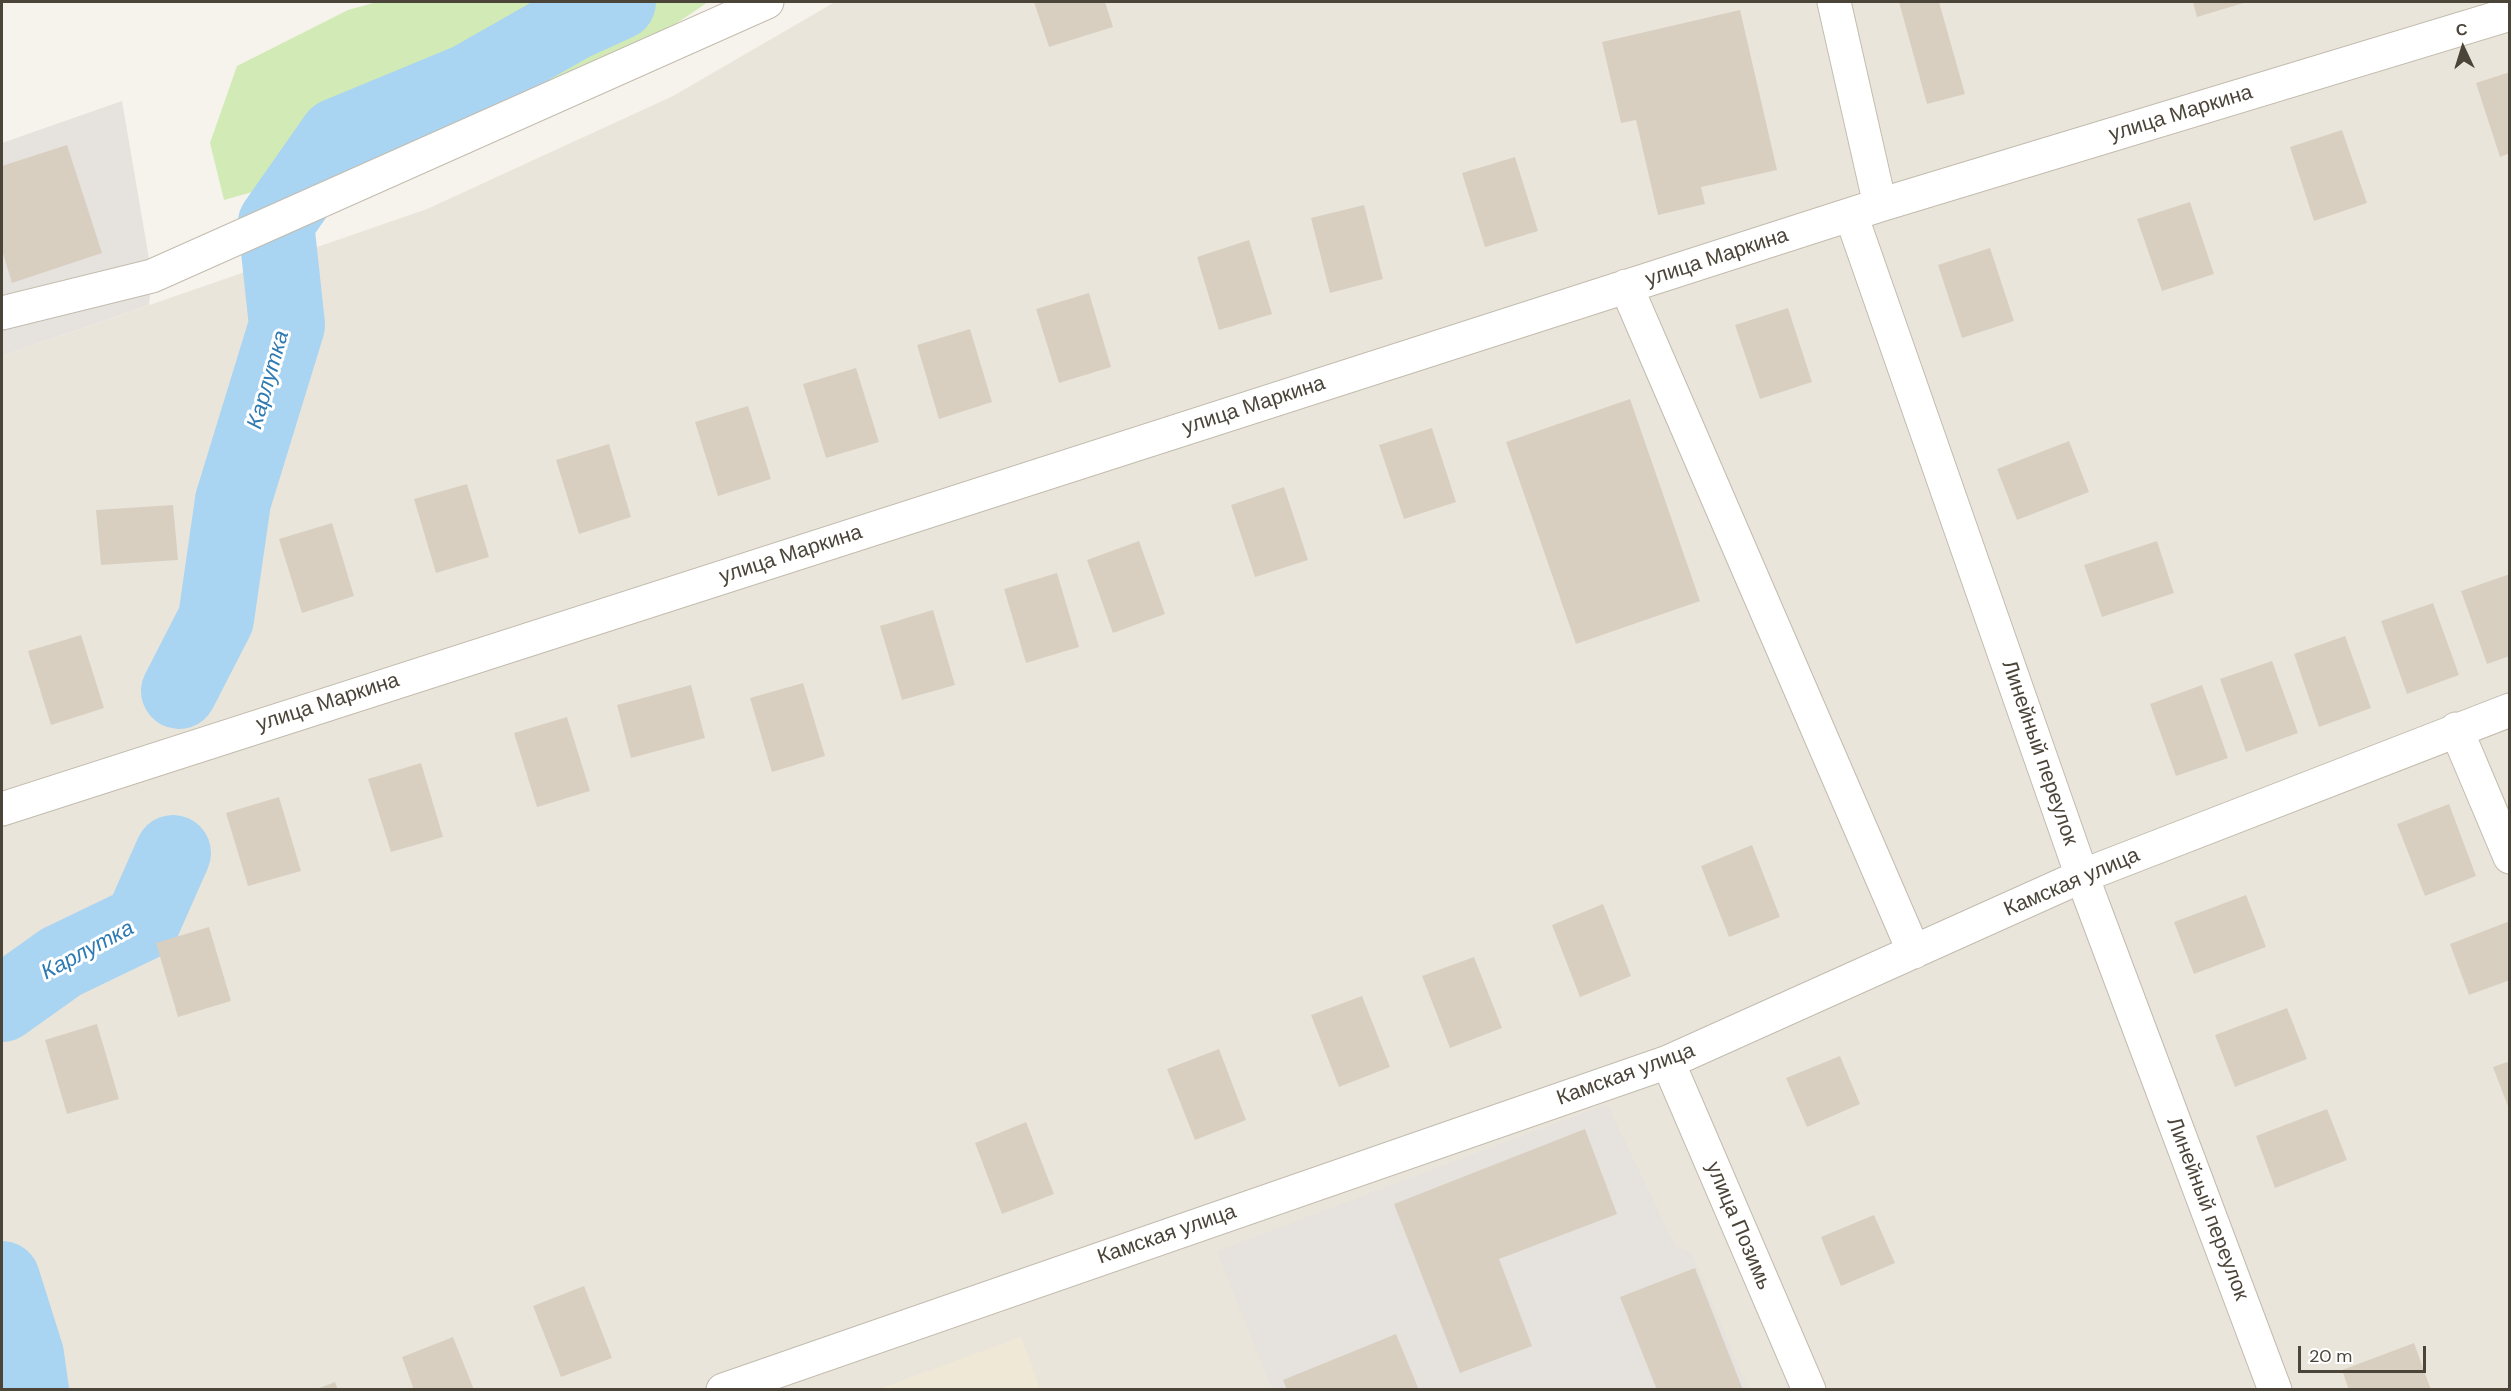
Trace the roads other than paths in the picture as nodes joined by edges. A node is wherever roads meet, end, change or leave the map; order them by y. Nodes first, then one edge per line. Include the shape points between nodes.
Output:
1 (767, 2) edge
2 (1834, 2) edge
3 (2510, 14) edge
4 (1865, 210) junction
5 (1626, 286) junction
6 (2, 313) edge
7 (2510, 710) edge
8 (2456, 729) junction
9 (2, 809) edge
10 (2510, 857) edge
11 (2082, 876) junction
12 (1914, 952) junction
13 (1668, 1062) junction
14 (723, 1389) edge
15 (1809, 1389) edge
16 (2275, 1389) edge

1 - 6 street via 152,276
2 - 4 street, Линейный переулок
3 - 4 street, улица Маркина
4 - 5 street, улица Маркина
4 - 11 street, Линейный переулок
5 - 9 street, улица Маркина
5 - 12 street
7 - 8 street, Камская улица
8 - 10 street
8 - 11 street, Камская улица
11 - 12 street, Камская улица
11 - 16 street, Линейный переулок
12 - 13 street, Камская улица
13 - 14 street, Камская улица
13 - 15 street, улица Позимь

